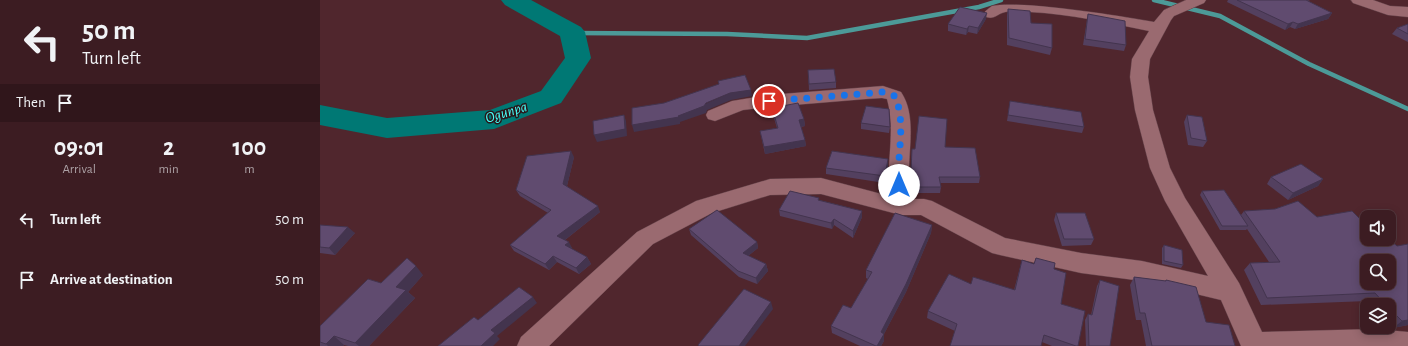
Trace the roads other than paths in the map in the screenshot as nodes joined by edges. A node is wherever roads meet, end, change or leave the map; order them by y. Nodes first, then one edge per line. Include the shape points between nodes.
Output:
1 (1199, 0) edge
2 (1358, 0) edge
3 (1408, 12) edge
4 (991, 14) dead end
5 (1159, 28) junction
6 (714, 114) dead end
7 (901, 207) junction
8 (1230, 291) junction
9 (1408, 344) edge
10 (1254, 345) edge
11 (530, 346) edge

1 - 5 street via 1169,13
2 - 3 street via 1388,10
4 - 5 street via 1010,6 1028,6 1067,10
5 - 8 street via 1141,59 1139,77 1144,110 1160,168 1176,201
6 - 7 street via 739,105 769,101 883,92 895,96 900,108 898,174
7 - 8 street via 924,207 1000,246 1081,263 1142,271
7 - 11 street via 821,186 770,187 704,207 645,238
8 - 10 street
9 - 10 street via 1376,341

